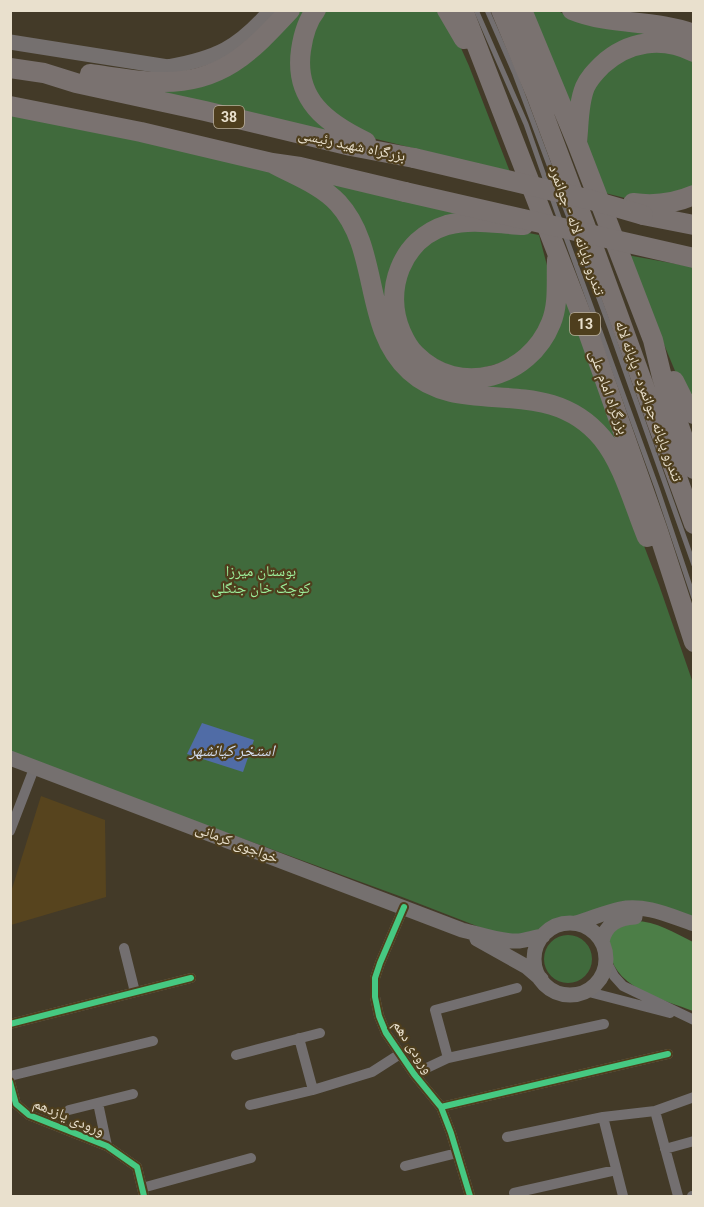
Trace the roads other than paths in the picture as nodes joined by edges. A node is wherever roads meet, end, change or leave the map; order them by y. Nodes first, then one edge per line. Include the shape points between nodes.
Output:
1 (272, 10) edge
2 (290, 10) edge
3 (316, 10) edge
4 (447, 10) edge
5 (463, 10) edge
6 (476, 10) edge
7 (488, 10) edge
8 (501, 10) edge
9 (522, 10) edge
10 (572, 10) edge
11 (693, 34) edge
12 (10, 42) edge
13 (693, 52) edge
14 (483, 62) junction
15 (10, 68) edge
16 (44, 73) junction
17 (10, 106) edge
18 (576, 143) junction
19 (385, 151) junction
20 (272, 163) junction
21 (693, 195) edge
22 (638, 209) junction
23 (540, 224) junction
24 (693, 225) edge
25 (557, 251) junction
26 (693, 258) edge
27 (653, 340) junction
28 (693, 414) edge
29 (693, 469) edge
30 (693, 524) edge
31 (693, 566) edge
32 (688, 604) edge
33 (693, 642) edge
34 (10, 758) edge
35 (35, 766) junction
36 (10, 831) edge
37 (404, 907) junction
38 (575, 924) junction
39 (693, 924) edge
40 (462, 930) junction
41 (693, 934) edge
42 (543, 936) junction
43 (602, 941) junction
44 (124, 948) dead end
45 (606, 961) junction
46 (191, 978) dead end
47 (541, 979) junction
48 (517, 988) dead end
49 (585, 991) junction
50 (135, 992) junction
51 (682, 1016) junction
52 (693, 1020) edge
53 (10, 1024) edge
54 (604, 1024) dead end
55 (320, 1033) dead end
56 (299, 1038) junction
57 (153, 1041) dead end
58 (400, 1054) junction
59 (668, 1054) dead end
60 (236, 1055) dead end
61 (448, 1058) junction
62 (414, 1074) junction
63 (10, 1076) edge
64 (10, 1082) edge
65 (313, 1090) junction
66 (133, 1094) dead end
67 (693, 1097) edge
68 (98, 1103) junction
69 (250, 1105) dead end
70 (441, 1107) junction
71 (69, 1110) dead end
72 (655, 1111) junction
73 (603, 1117) junction
74 (507, 1137) dead end
75 (693, 1141) edge
76 (108, 1146) junction
77 (665, 1149) junction
78 (457, 1153) junction
79 (250, 1158) dead end
80 (405, 1166) dead end
81 (616, 1170) junction
82 (143, 1192) edge
83 (514, 1193) dead end
84 (470, 1197) edge
85 (623, 1197) edge
86 (678, 1197) edge

1 - 12 main road via 252,32 220,53 168,67
2 - 16 highway via 246,55 230,66 198,78 159,82
3 - 19 highway via 308,23 300,54 306,91 327,119
4 - 14 highway via 461,36
5 - 14 highway, بزرگراه امام علی / 13
6 - 32 lane, تندرو پایانه لاله - جوانمرد via 526,124 657,488
7 - 31 lane, تندرو پایانه جوانمرد - پایانه لاله via 610,328
8 - 30 highway, 13 via 597,256
9 - 18 highway
10 - 11 highway via 598,18 669,26
13 - 18 highway via 661,42 622,50 610,58 591,76 585,88
14 - 25 highway, بزرگراه امام علی / 13
15 - 16 highway, بزرگراه شهید رئیسی / 38
16 - 19 highway, بزرگراه شهید رئیسی / 38
17 - 20 highway, 38
18 - 27 highway
19 - 22 highway, بزرگراه شهید رئیسی / 38, bridge
20 - 23 highway, 38, bridge
20 - 32 highway via 318,187 345,212 361,246 382,330 396,356 413,374 435,386 469,395 549,403 577,416 602,439 618,466 662,574
21 - 22 highway
22 - 24 highway, بزرگراه شهید رئیسی / 38
23 - 25 highway via 462,222 446,225 411,248 396,278 393,297 395,318 410,350 452,375 482,378 517,365 533,352 554,315
23 - 26 highway, 38, bridge
25 - 32 highway, بزرگراه امام علی / 13
27 - 28 highway
27 - 29 highway
32 - 33 highway, بزرگراه امام علی / 13
34 - 35 main road, خواجوی کرمانی
35 - 36 street
35 - 37 main road, خواجوی کرمانی
37 - 40 main road, خواجوی کرمانی
37 - 58 street, ورودی دهم via 375,978 379,1016
38 - 39 main road via 618,909 638,907
38 - 42 main road via 560,924
38 - 43 main road via 590,928
40 - 42 main road via 512,941
40 - 47 main road
41 - 43 main road via 637,916 612,923
42 - 47 main road via 535,952
43 - 45 main road
44 - 50 street
45 - 49 main road via 600,980
45 - 51 street via 624,986
46 - 50 street
47 - 49 main road via 564,994
48 - 61 street via 435,1011
49 - 51 street
50 - 53 street
51 - 52 street
54 - 61 street
55 - 56 street
56 - 60 street
56 - 65 street
57 - 63 street
58 - 62 street, ورودی دهم
58 - 65 street via 372,1071
59 - 70 street
61 - 62 street
62 - 70 street, ورودی دهم
64 - 76 street, ورودی یازدهم via 16,1104 29,1115
65 - 69 street
66 - 68 street
67 - 72 street
68 - 71 street
68 - 76 street
70 - 78 street, ورودی دهم
72 - 73 street
72 - 77 street
73 - 74 street
73 - 81 street
75 - 77 street
76 - 82 street, ورودی یازدهم via 137,1167
77 - 86 street
78 - 80 street
78 - 84 street, ورودی دهم
79 - 82 street
81 - 83 street
81 - 85 street

